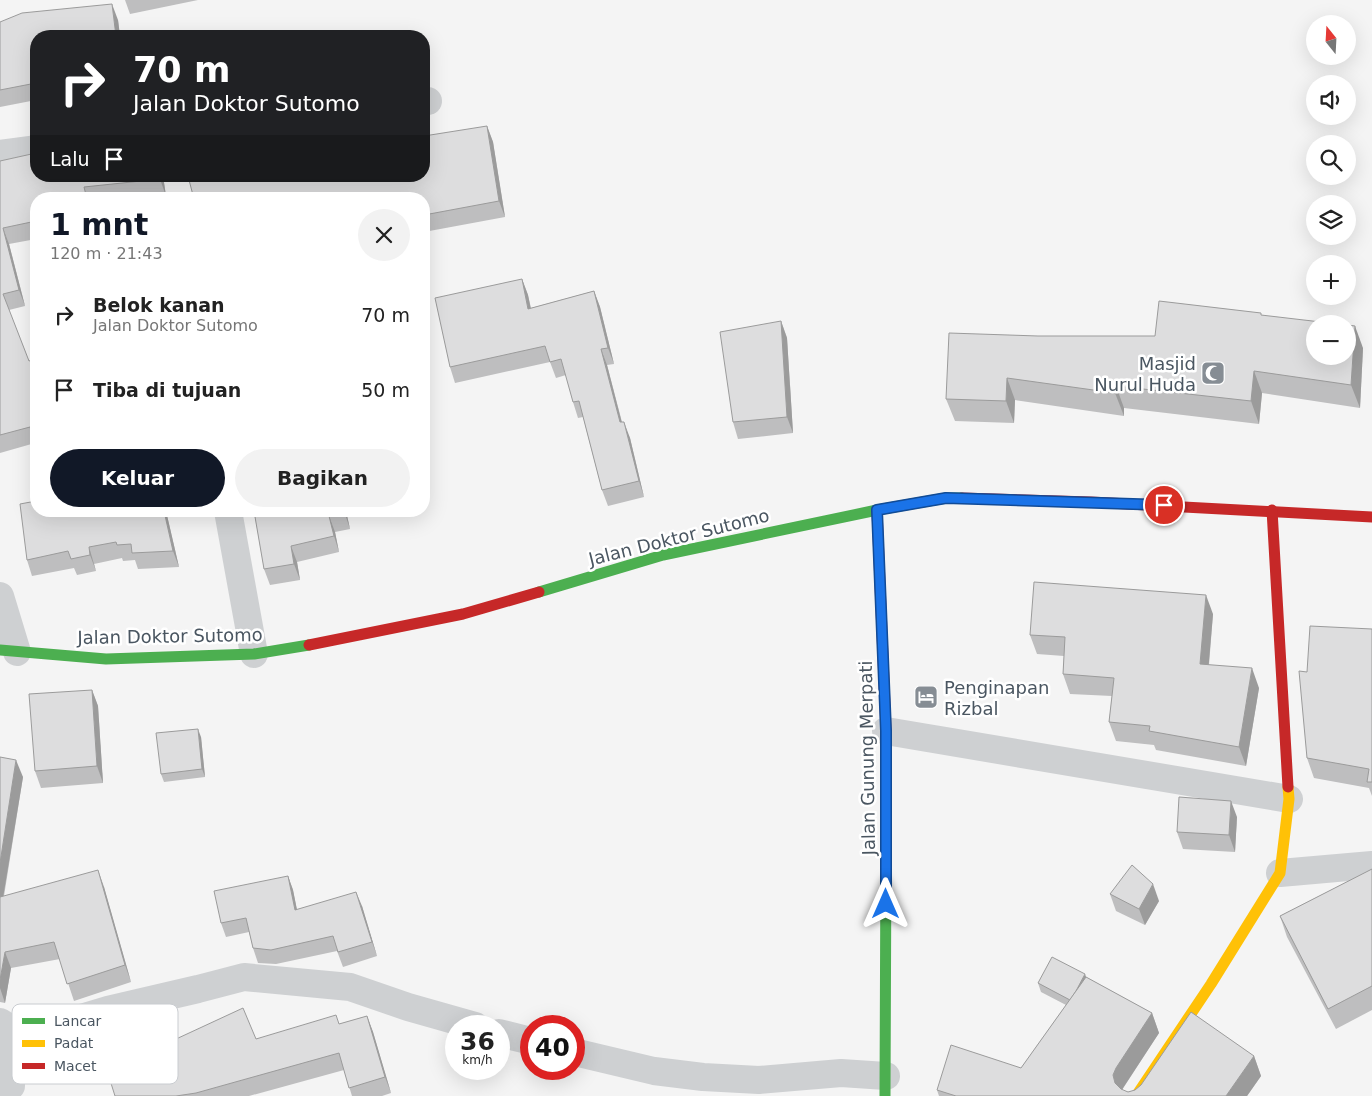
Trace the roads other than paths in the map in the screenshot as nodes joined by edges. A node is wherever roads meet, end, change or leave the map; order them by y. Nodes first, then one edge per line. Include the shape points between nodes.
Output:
1 (30, 150) edge
2 (0, 154) edge
3 (877, 510) junction
4 (1272, 510) junction
5 (229, 517) edge
6 (1372, 517) edge
7 (0, 596) edge
8 (8, 651) edge
9 (254, 654) junction
10 (886, 731) junction
11 (1289, 799) junction
12 (1372, 865) edge
13 (1280, 873) junction
14 (134, 1004) edge
15 (445, 1017) edge
16 (5, 1026) edge
17 (585, 1055) edge
18 (886, 1086) edge
19 (0, 1096) edge
20 (1136, 1096) edge

1 - 2 street
3 - 4 street, Jalan Doktor Sutomo via 946,498
3 - 9 street, Jalan Doktor Sutomo via 663,555 463,614
3 - 10 street, Jalan Gunung Merpati
4 - 6 street, Jalan Doktor Sutomo
4 - 11 street
5 - 9 street
7 - 8 street
8 - 9 street, Jalan Doktor Sutomo via 106,659
10 - 11 street
10 - 18 street, Jalan Gunung Merpati
11 - 13 street
12 - 13 street
13 - 20 street
14 - 15 street via 244,976 350,987
16 - 19 street via 11,1086
17 - 18 street via 654,1071 703,1077 758,1080 841,1073

